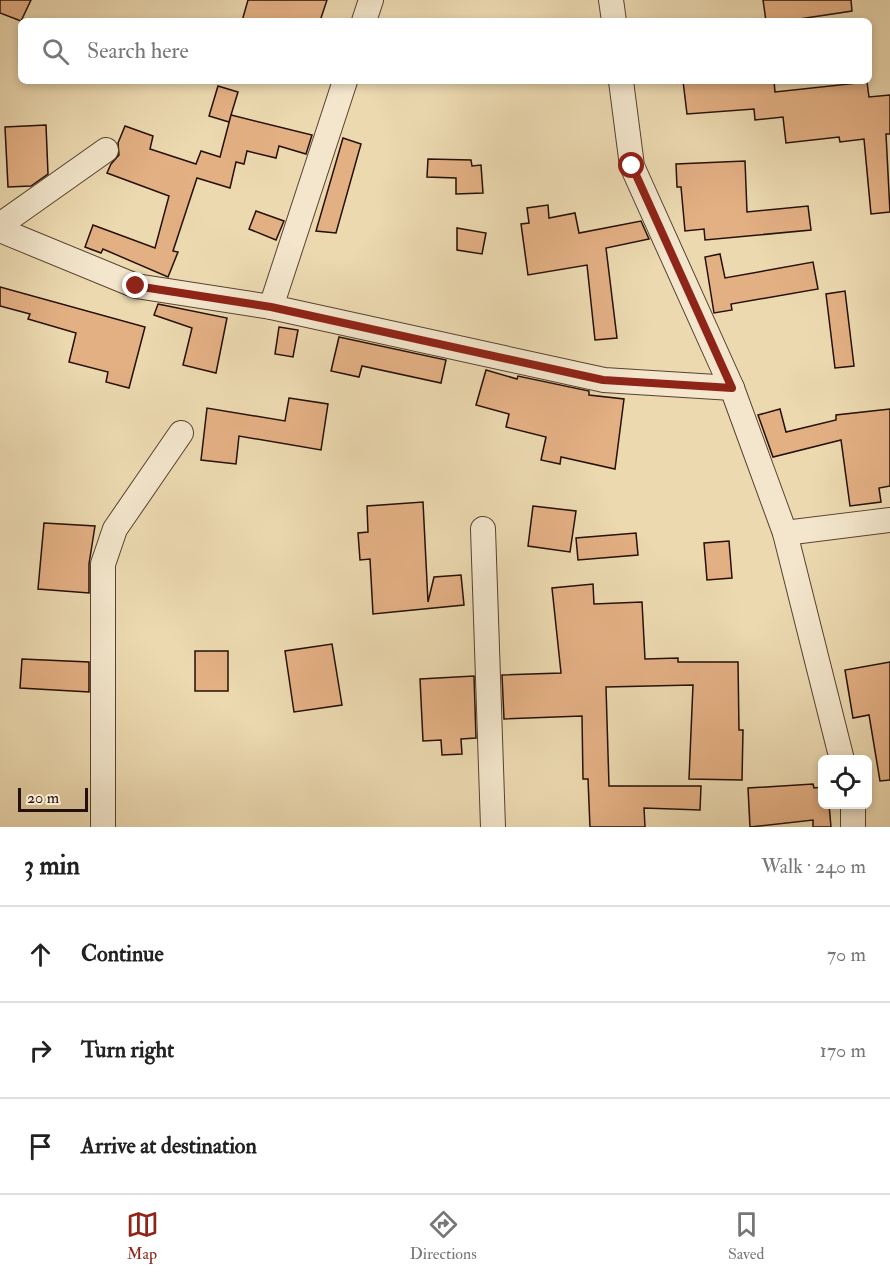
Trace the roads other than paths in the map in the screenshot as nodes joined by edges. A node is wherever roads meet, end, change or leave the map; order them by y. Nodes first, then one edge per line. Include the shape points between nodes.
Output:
1 (371, 0) edge
2 (611, 0) edge
3 (365, 18) edge
4 (614, 18) edge
5 (344, 84) edge
6 (621, 84) edge
7 (106, 150) dead end
8 (0, 225) edge
9 (0, 230) edge
10 (271, 307) junction
11 (732, 388) junction
12 (181, 433) dead end
13 (890, 520) edge
14 (483, 529) dead end
15 (785, 533) junction
16 (841, 755) edge
17 (853, 809) edge
18 (103, 827) edge
19 (493, 827) edge
20 (853, 827) edge

1 - 3 street
2 - 4 street
5 - 10 street
6 - 11 street via 632,166
7 - 8 street
9 - 10 street via 136,286
10 - 11 street via 603,380
11 - 15 street
12 - 18 street via 115,530 104,564
13 - 15 street
14 - 19 street
15 - 16 street
17 - 20 street

